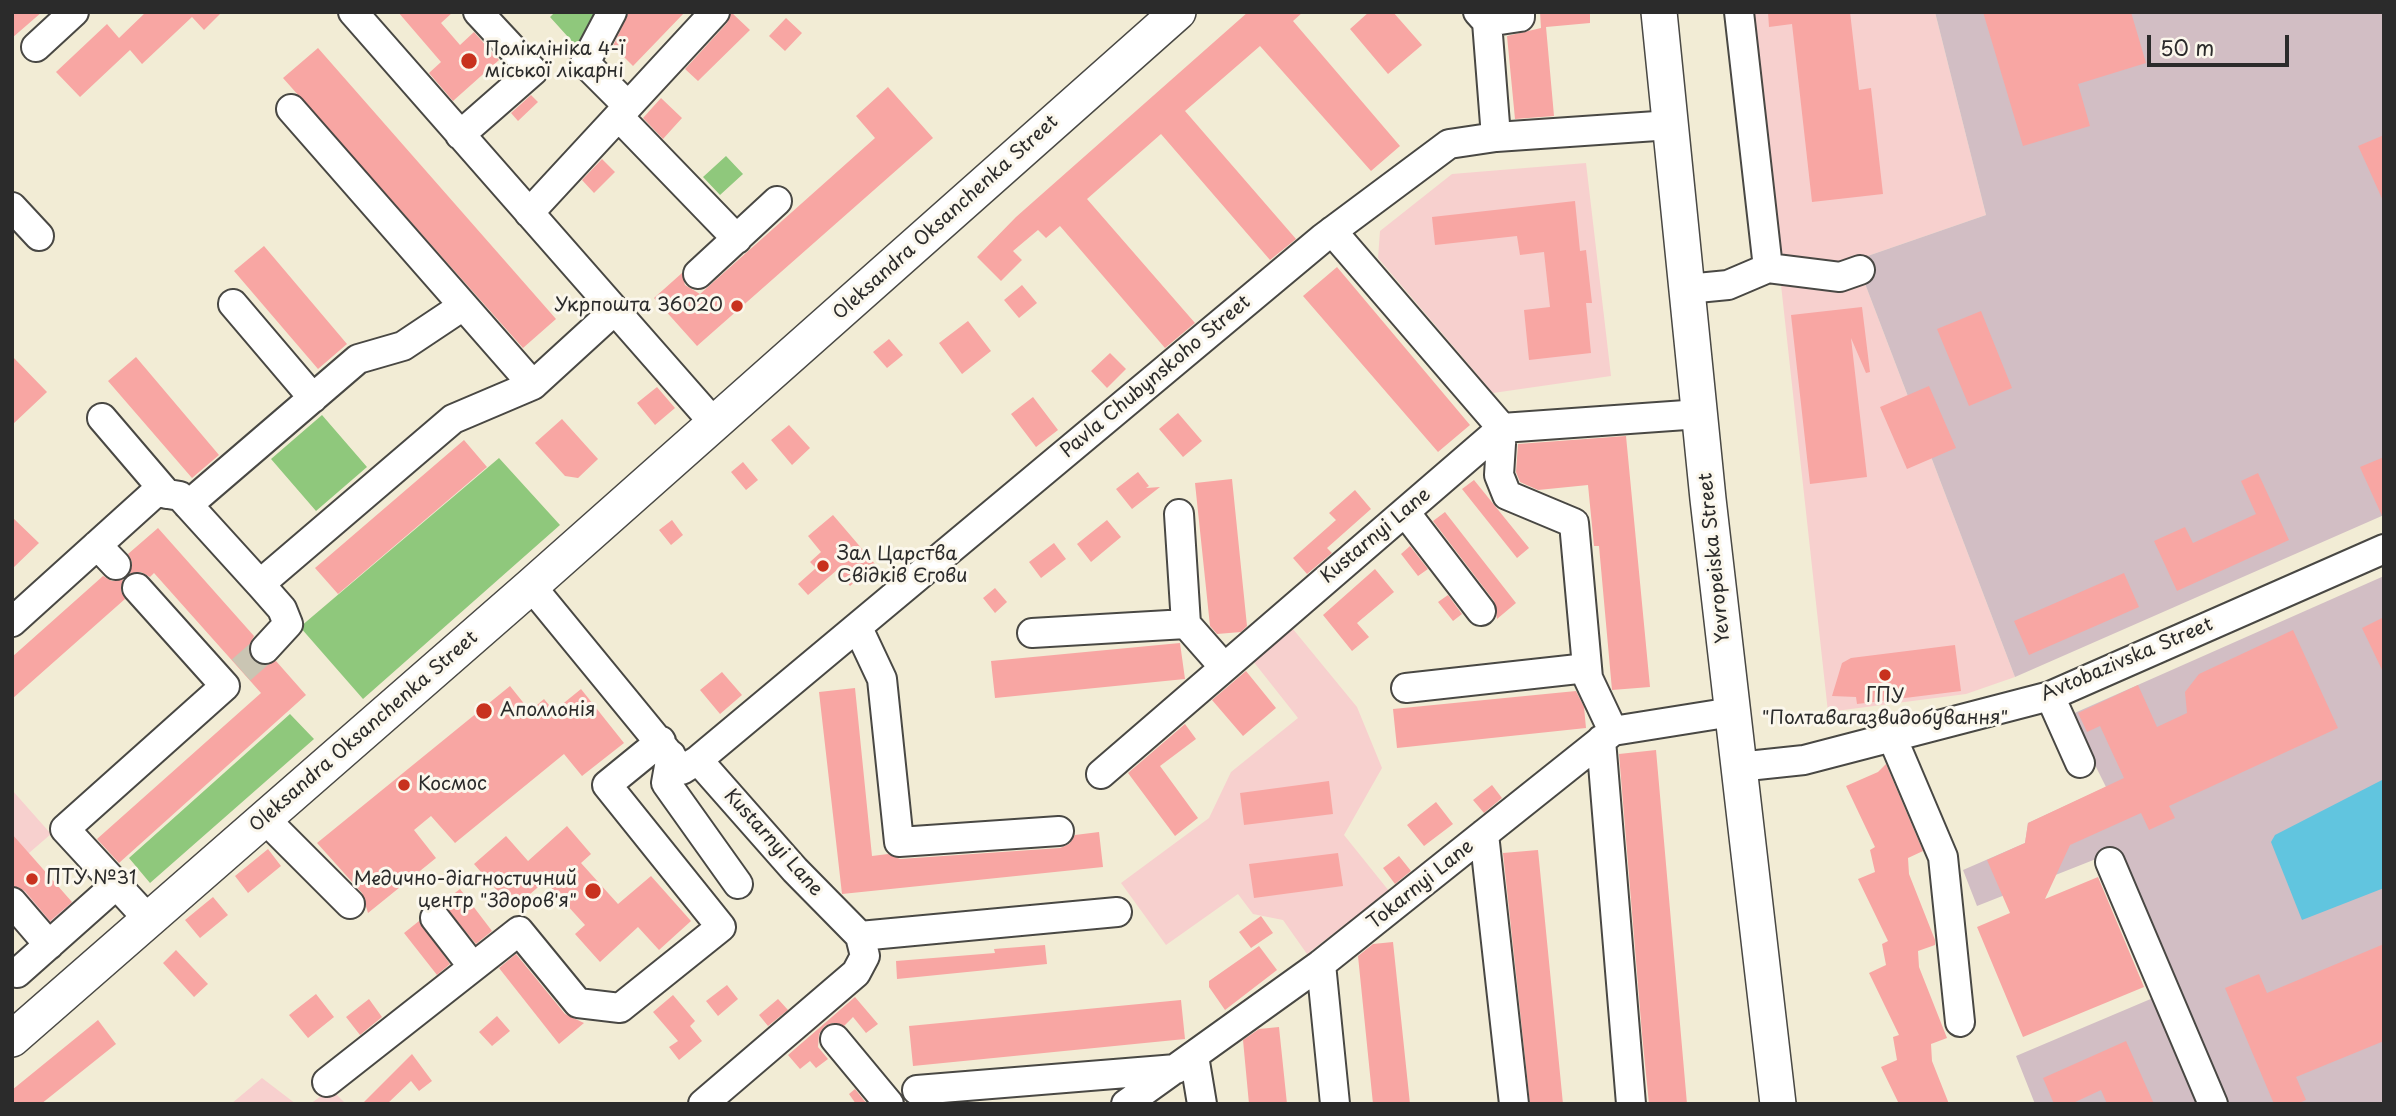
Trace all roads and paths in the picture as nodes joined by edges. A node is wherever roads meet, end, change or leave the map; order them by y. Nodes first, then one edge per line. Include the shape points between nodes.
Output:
1 (74, 12) edge
2 (353, 12) edge
3 (612, 12) edge
4 (715, 12) edge
5 (1178, 12) edge
6 (1520, 12) edge
7 (1659, 12) edge
8 (1739, 12) edge
9 (472, 17) edge
10 (1483, 17) edge
11 (36, 47) dead end
12 (291, 109) dead end
13 (623, 111) junction
14 (1671, 125) junction
15 (460, 135) junction
16 (1496, 137) junction
17 (776, 201) dead end
18 (12, 207) edge
19 (529, 213) junction
20 (1332, 231) junction
21 (39, 236) dead end
22 (737, 239) junction
23 (1768, 268) junction
24 (1860, 270) dead end
25 (698, 274) dead end
26 (1687, 289) junction
27 (233, 304) dead end
28 (463, 306) junction
29 (615, 310) junction
30 (533, 385) junction
31 (313, 398) junction
32 (1700, 414) junction
33 (102, 418) dead end
34 (714, 423) junction
35 (1502, 428) junction
36 (178, 499) junction
37 (1405, 512) junction
38 (1180, 514) dead end
39 (2384, 549) edge
40 (260, 584) junction
41 (531, 586) junction
42 (137, 588) dead end
43 (1481, 611) dead end
44 (12, 622) edge
45 (1186, 624) junction
46 (858, 628) junction
47 (1032, 633) dead end
48 (265, 649) tunnel mouth
49 (1223, 666) junction
50 (1587, 668) junction
51 (1406, 688) dead end
52 (2050, 696) junction
53 (1732, 712) junction
54 (1607, 735) junction
55 (1892, 737) junction
56 (676, 752) junction
57 (2080, 764) dead end
58 (1738, 767) junction
59 (1101, 774) dead end
60 (264, 818) junction
61 (1059, 831) dead end
62 (1484, 834) junction
63 (2110, 862) dead end
64 (738, 884) dead end
65 (116, 885) junction
66 (12, 902) edge
67 (350, 904) dead end
68 (1116, 912) dead end
69 (435, 918) dead end
70 (148, 919) junction
71 (860, 936) junction
72 (49, 945) junction
73 (1321, 964) junction
74 (473, 967) junction
75 (17, 973) dead end
76 (1960, 1022) dead end
77 (12, 1039) edge
78 (835, 1039) dead end
79 (1186, 1062) junction
80 (327, 1082) dead end
81 (917, 1090) dead end
82 (703, 1104) edge
83 (889, 1104) edge
84 (1126, 1104) edge
85 (1202, 1104) edge
86 (1335, 1104) edge
87 (1514, 1104) edge
88 (1631, 1104) edge
89 (1777, 1104) edge
90 (2213, 1104) edge

1 - 11 street
2 - 15 street
3 - 13 street via 586,63
4 - 13 street
5 - 34 main road, Oleksandra Oksanchenka Street
6 - 10 street via 1520,17
7 - 14 main road, Yevropeiska Street
8 - 23 street
9 - 15 street via 533,71
10 - 16 street
12 - 28 street
13 - 19 street
13 - 22 street
14 - 16 street, Pavla Chubynskoho Street
14 - 26 main road, Yevropeiska Street
15 - 19 street
16 - 20 street, Pavla Chubynskoho Street via 1449,144
17 - 22 street
18 - 21 street
19 - 29 street
20 - 35 street
20 - 46 street, Pavla Chubynskoho Street
22 - 25 street
23 - 24 street via 1840,277
23 - 26 street via 1728,285
26 - 32 main road, Yevropeiska Street
27 - 31 street
28 - 30 street
28 - 31 street via 403,346 358,359
29 - 30 street
29 - 34 street
30 - 40 street via 453,419
31 - 36 street
32 - 35 street
32 - 53 main road, Yevropeiska Street
33 - 36 street
34 - 41 main road, Oleksandra Oksanchenka Street
35 - 37 street, Kustarnyi Lane
35 - 50 street via 1499,475 1507,495 1574,523
36 - 40 street
36 - 44 street via 156,492 106,555
37 - 43 street
37 - 49 street, Kustarnyi Lane
38 - 45 street
39 - 52 street, Avtobazivska Street
40 - 48 street via 282,609 288,624
41 - 56 street, Kustarnyi Lane
41 - 60 main road, Oleksandra Oksanchenka Street
42 - 65 street via 233,678 65,829
45 - 47 street
45 - 49 street
46 - 56 street, Pavla Chubynskoho Street
46 - 61 street via 882,679 899,842
49 - 59 street, Kustarnyi Lane
50 - 51 street
50 - 54 street
52 - 55 street, Avtobazivska Street
52 - 57 street
53 - 54 street
53 - 58 main road, Yevropeiska Street
54 - 62 street, Tokarnyi Lane
54 - 88 street
55 - 58 street, Avtobazivska Street via 1804,760
55 - 76 street via 1943,857
56 - 64 street via 666,783
56 - 71 street, Kustarnyi Lane
56 - 74 street via 607,785 721,927 620,1008 578,1003 519,931
58 - 89 main road, Yevropeiska Street
60 - 67 street
60 - 70 main road, Oleksandra Oksanchenka Street
62 - 73 street, Tokarnyi Lane
62 - 87 street
63 - 90 street
65 - 70 street
65 - 72 street
66 - 72 street
68 - 71 street
69 - 74 street
70 - 77 main road, Oleksandra Oksanchenka Street
71 - 82 street via 865,957 856,973
72 - 75 street
73 - 79 street, Tokarnyi Lane
73 - 86 street
74 - 80 street
78 - 83 street
79 - 81 street
79 - 84 street, Tokarnyi Lane
79 - 85 street

